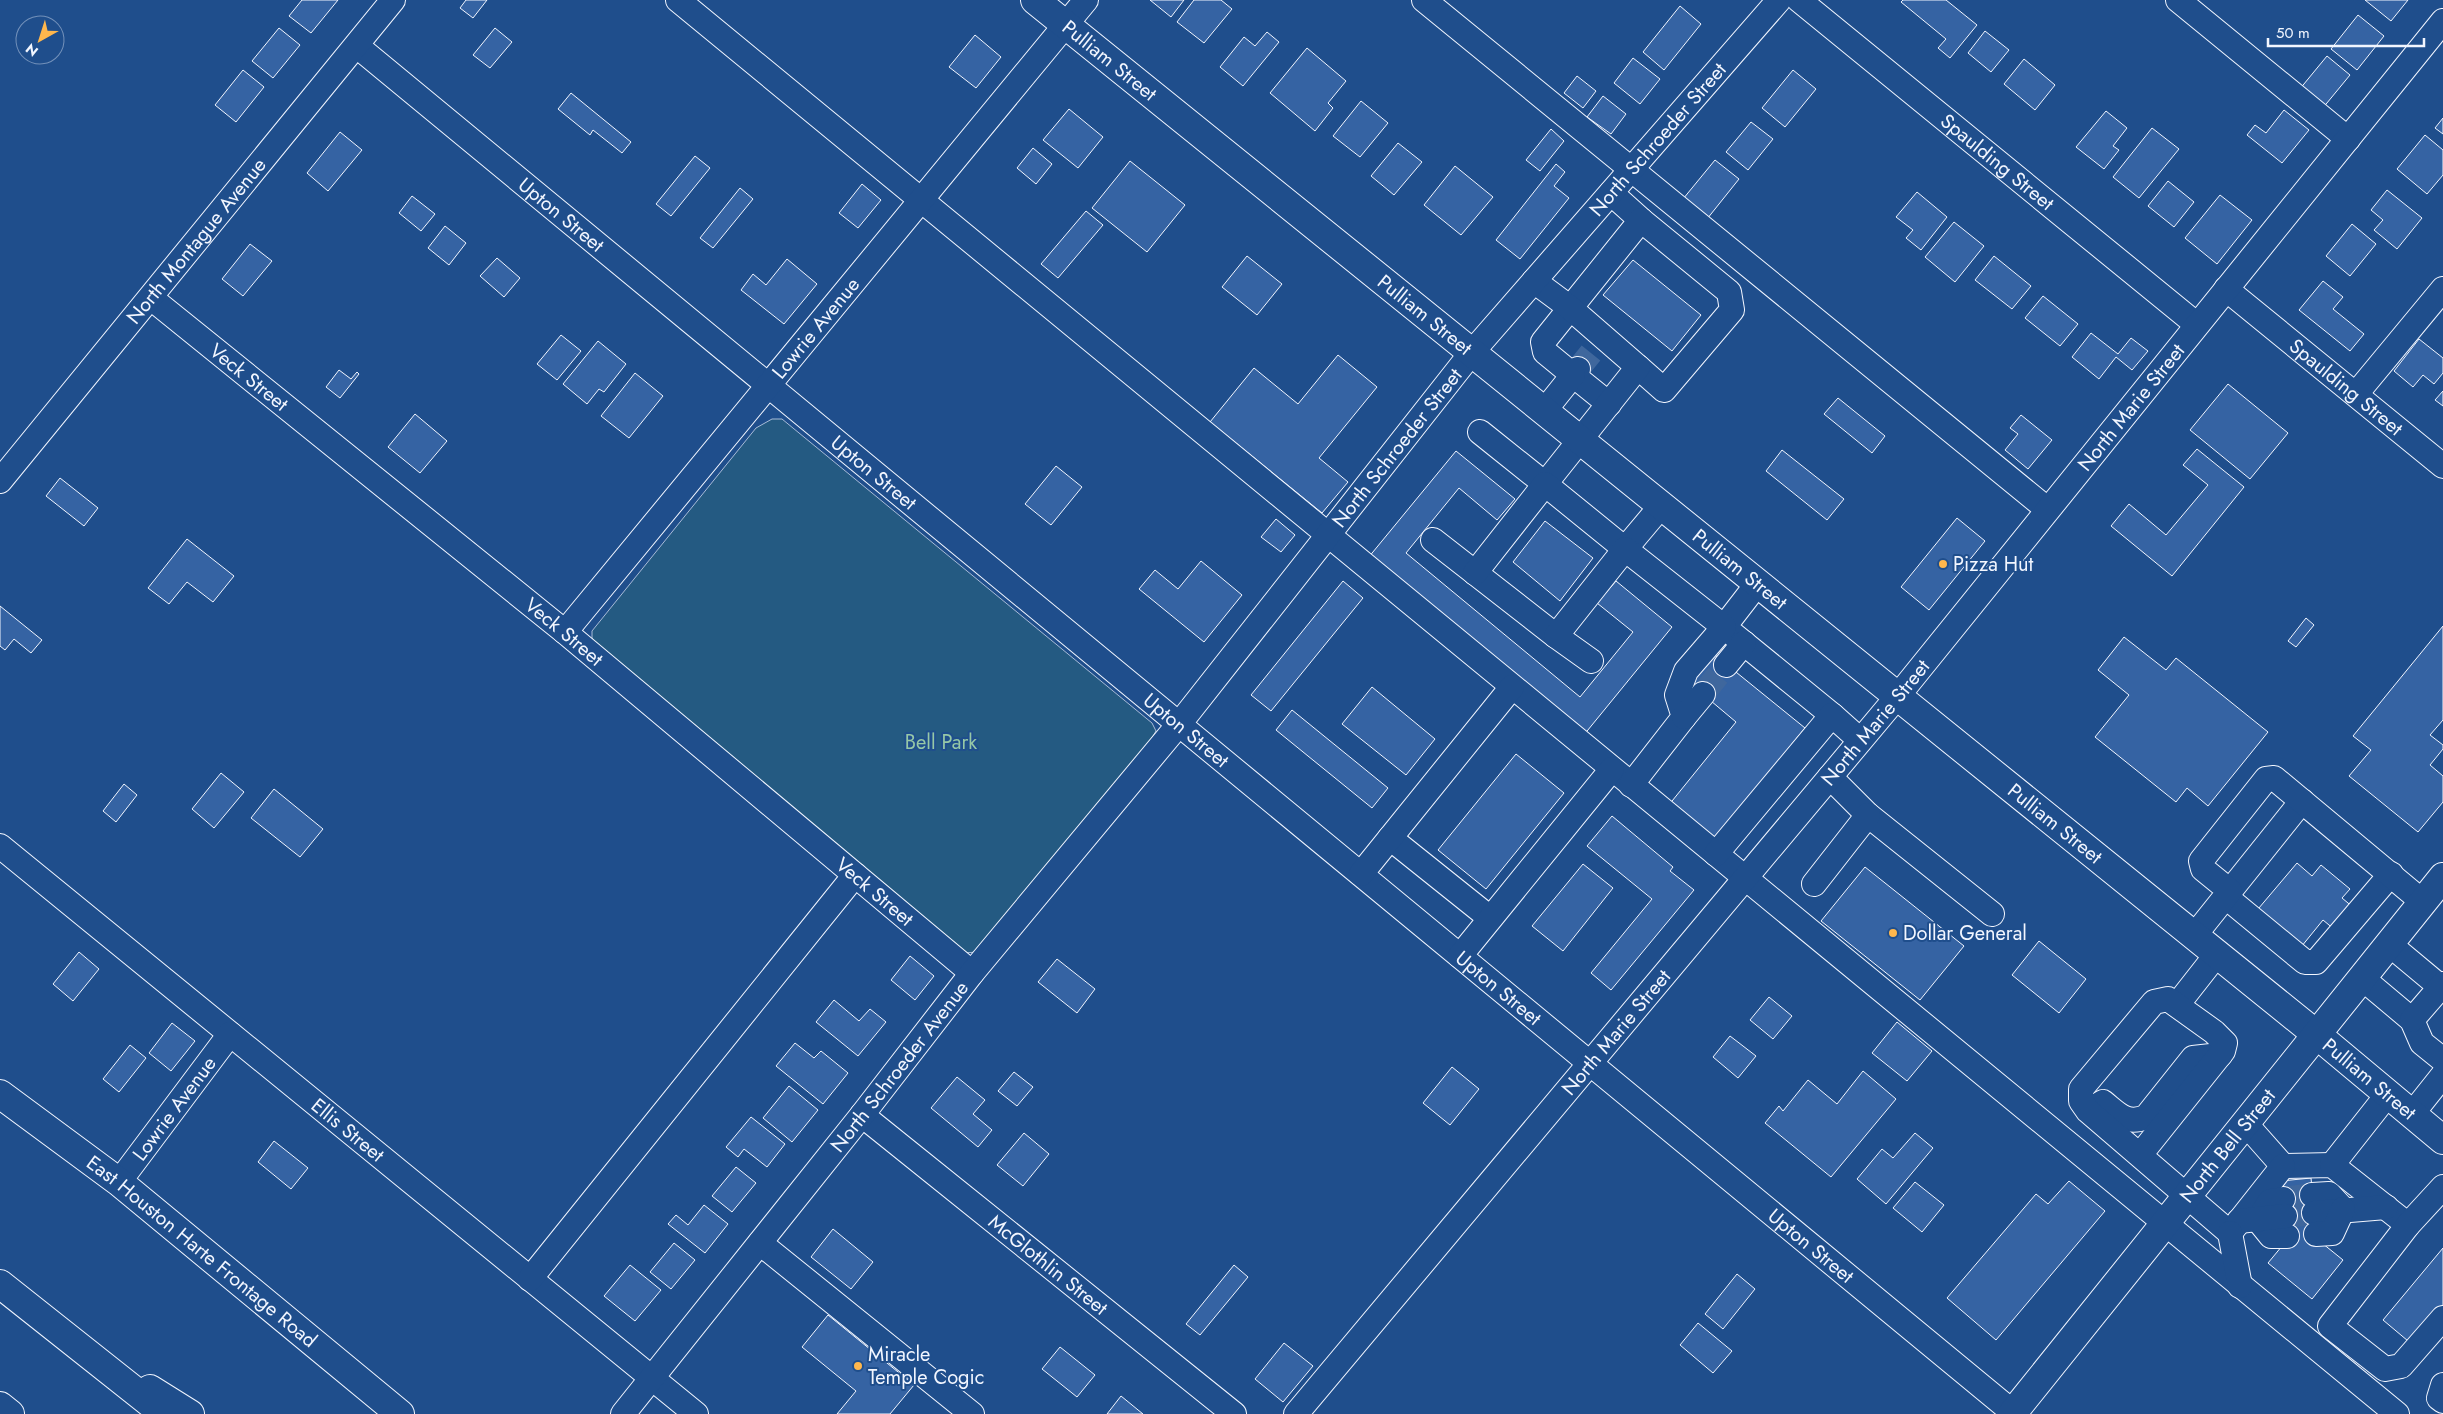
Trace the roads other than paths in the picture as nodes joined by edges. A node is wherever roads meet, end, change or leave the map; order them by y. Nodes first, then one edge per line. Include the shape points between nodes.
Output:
1 (393, 0) edge
2 (678, 0) edge
3 (1036, 0) edge
4 (1086, 0) edge
5 (1424, 0) edge
6 (1779, 0) edge
7 (1798, 0) edge
8 (2178, 0) edge
9 (2443, 21) edge
10 (1066, 25) junction
11 (357, 46) junction
12 (2348, 139) junction
13 (1632, 169) junction
14 (1611, 193) junction
15 (921, 200) junction
16 (1641, 220) junction
17 (1534, 281) junction
18 (2226, 289) junction
19 (2443, 289) edge
20 (151, 298) junction
21 (1569, 307) junction
22 (2196, 324) junction
23 (1473, 351) junction
24 (1587, 359) junction
25 (1638, 367) junction
26 (767, 384) junction
27 (2356, 394) junction
28 (1609, 404) junction
29 (1545, 410) junction
30 (1480, 432) dead end
31 (1581, 439) junction
32 (2443, 466) edge
33 (0, 481) edge
34 (1545, 484) junction
35 (1662, 505) junction
36 (2048, 509) junction
37 (1328, 535) junction
38 (1433, 540) dead end
39 (1625, 549) junction
40 (1475, 573) junction
41 (1758, 583) junction
42 (1724, 627) junction
43 (565, 632) junction
44 (1556, 636) junction
45 (1744, 643) junction
46 (1591, 662) dead end
47 (1726, 665) tunnel mouth
48 (1512, 686) junction
49 (1703, 694) tunnel mouth
50 (1897, 697) junction
51 (1832, 715) junction
52 (1684, 717) junction
53 (1180, 723) junction
54 (1860, 740) junction
55 (1612, 769) junction
56 (1830, 777) junction
57 (1631, 785) junction
58 (2302, 801) junction
59 (1868, 815) junction
60 (1390, 838) junction
61 (0, 846) edge
62 (1716, 854) junction
63 (1361, 874) junction
64 (2391, 874) junction
65 (855, 875) junction
66 (2443, 877) edge
67 (1745, 878) junction
68 (1814, 884) dead end
69 (2228, 894) junction
70 (2423, 902) junction
71 (1992, 914) dead end
72 (1490, 918) junction
73 (2194, 936) junction
74 (2389, 944) junction
75 (2217, 954) junction
76 (1460, 956) junction
77 (972, 973) junction
78 (2362, 978) junction
79 (2442, 986) edge
80 (2177, 1005) junction
81 (2412, 1020) junction
82 (230, 1034) junction
83 (2316, 1034) junction
84 (2220, 1055) junction
85 (2443, 1060) edge
86 (1589, 1064) junction
87 (2443, 1075) edge
88 (0, 1094) edge
89 (2388, 1094) junction
90 (2088, 1111) junction
91 (2412, 1114) junction
92 (862, 1115) junction
93 (2245, 1123) junction
94 (2443, 1140) edge
95 (2140, 1155) junction
96 (2332, 1165) junction
97 (2282, 1166) junction
98 (119, 1182) junction
99 (2443, 1187) edge
100 (2186, 1196) junction
101 (2386, 1207) junction
102 (2343, 1209) junction
103 (2164, 1224) junction
104 (2242, 1225) junction
105 (2408, 1226) junction
106 (760, 1243) junction
107 (530, 1279) junction
108 (0, 1284) edge
109 (2240, 1286) junction
110 (2443, 1318) edge
111 (52, 1326) junction
112 (2330, 1326) junction
113 (2314, 1346) junction
114 (652, 1379) junction
115 (2443, 1385) edge
116 (2443, 1401) edge
117 (0, 1406) edge
118 (2013, 1413) edge
119 (10, 1414) edge
120 (164, 1414) edge
121 (190, 1414) edge
122 (400, 1414) edge
123 (623, 1414) edge
124 (696, 1414) edge
125 (972, 1414) edge
126 (1234, 1414) edge
127 (1296, 1414) edge
128 (2397, 1414) edge

1 - 11 street, North Montague Avenue
2 - 15 street
3 - 10 main road, Pulliam Street
4 - 10 street, Lowrie Avenue
5 - 13 street
6 - 13 street, North Schroeder Street
7 - 22 street, Spaulding Street
8 - 12 street
9 - 12 street, North Marie Street
10 - 15 street, Lowrie Avenue
10 - 23 main road, Pulliam Street
11 - 20 street, North Montague Avenue
11 - 26 street, Upton Street
12 - 18 street, North Marie Street
13 - 14 street, North Schroeder Street
13 - 36 street
14 - 16 street
14 - 17 street, North Schroeder Street
15 - 26 street, Lowrie Avenue
15 - 37 street
16 - 21 street
16 - 25 street via 1730,292 1732,310 1664,390
17 - 21 street
17 - 23 street, North Schroeder Street
18 - 22 street, North Marie Street
18 - 27 street, Spaulding Street
19 - 27 street
20 - 33 street, North Montague Avenue
20 - 43 street, Veck Street
21 - 24 street
21 - 24 street via 1543,342 1545,352
22 - 36 street, North Marie Street
23 - 29 main road, Pulliam Street
23 - 37 street, North Schroeder Street
24 - 25 street
24 - 28 street
24 - 29 street
25 - 28 street
26 - 43 street, Lowrie Avenue
26 - 53 street, Upton Street
27 - 32 street, Spaulding Street
28 - 31 street
29 - 31 main road, Pulliam Street
30 - 34 street
31 - 34 street
31 - 35 main road, Pulliam Street
34 - 39 street
34 - 40 street
35 - 39 street
35 - 41 main road, Pulliam Street
36 - 50 street, North Marie Street
37 - 48 street
37 - 53 street, North Schroeder Street
38 - 40 street
39 - 42 street
39 - 44 street
40 - 44 street
41 - 42 street
41 - 50 main road, Pulliam Street
42 - 45 street
42 - 52 street via 1686,671 1677,695
43 - 65 street, Veck Street
44 - 46 street
45 - 47 street
45 - 51 street
48 - 55 street
48 - 60 street
49 - 52 street
50 - 54 street, North Marie Street
50 - 73 main road, Pulliam Street
51 - 54 street
51 - 62 street
52 - 57 street
53 - 63 street, Upton Street
53 - 77 street, North Schroeder Avenue
54 - 56 street, North Marie Street
55 - 57 street
55 - 72 street
56 - 59 street
56 - 67 street, North Marie Street
57 - 62 street
58 - 64 street
58 - 69 street
58 - 69 street via 2274,778 2266,779 2200,861 2203,869
59 - 68 street
59 - 71 street
60 - 63 street
60 - 72 street
61 - 82 street, Ellis Street
62 - 67 street
63 - 76 street, Upton Street
64 - 69 street via 2316,962 2304,962
64 - 70 street
65 - 77 street, Veck Street
65 - 107 street
66 - 70 main road, North Bell Street
67 - 86 street, North Marie Street
67 - 103 street
69 - 73 street
70 - 74 main road, North Bell Street
72 - 76 street
73 - 75 main road, Pulliam Street
74 - 78 main road, North Bell Street
74 - 79 street
75 - 80 street
75 - 83 main road, Pulliam Street
76 - 86 street, Upton Street
77 - 92 street, North Schroeder Avenue
78 - 81 street
78 - 83 main road, North Bell Street
79 - 81 street
80 - 84 street via 2224,1043
80 - 90 street via 2168,999 2154,1002 2081,1089 2081,1101
81 - 85 street via 2422,1043
82 - 98 street, Lowrie Avenue
82 - 107 street, Ellis Street
83 - 89 main road, Pulliam Street
83 - 93 main road, North Bell Street
84 - 90 street via 2193,1058 2146,1117 2136,1121 2124,1120 2103,1102
84 - 95 street
86 - 118 street, Upton Street
86 - 127 street, North Marie Street
87 - 91 street
88 - 98 main road, East Houston Harte Frontage Road
89 - 91 main road, Pulliam Street
89 - 96 street
90 - 95 street
91 - 94 main road, Pulliam Street
92 - 106 street, North Schroeder Avenue
92 - 126 street, McGlothlin Street
93 - 97 street
93 - 100 main road, North Bell Street
95 - 100 street
96 - 97 street
96 - 101 street
97 - 104 street
98 - 122 main road, East Houston Harte Frontage Road
99 - 105 street
100 - 103 main road, North Bell Street
100 - 104 street
101 - 102 street
101 - 105 street
102 - 102 street via 2332,1233 2314,1214 2330,1194
103 - 109 street
103 - 118 main road, North Bell Street
104 - 104 street via 2271,1236 2285,1217 2270,1201
104 - 109 street
105 - 112 street
106 - 114 street, North Schroeder Avenue
106 - 125 street
107 - 114 street, Ellis Street
108 - 111 main road
109 - 113 street
110 - 112 street via 2401,1366 2385,1369
111 - 120 main road
111 - 121 main road
112 - 113 street
113 - 128 street
114 - 123 street, North Schroeder Avenue
114 - 124 street, Ellis Street
115 - 116 street via 2439,1398
117 - 119 main road

